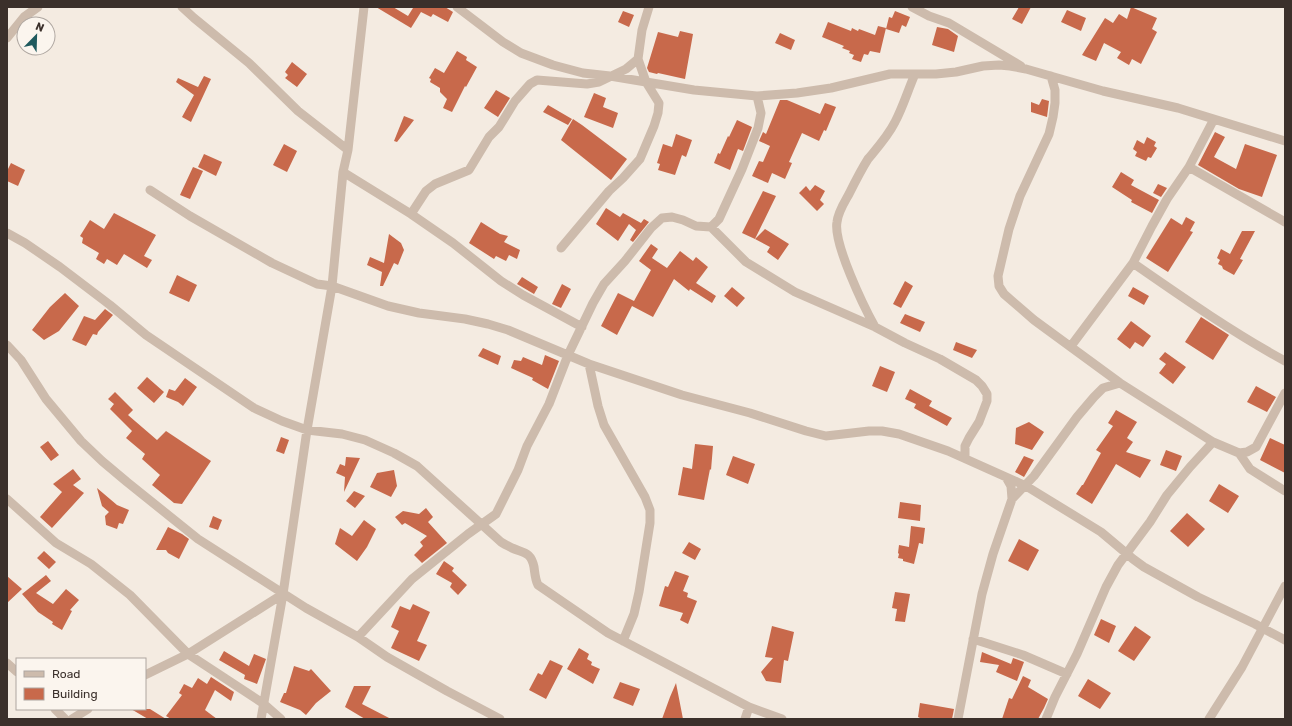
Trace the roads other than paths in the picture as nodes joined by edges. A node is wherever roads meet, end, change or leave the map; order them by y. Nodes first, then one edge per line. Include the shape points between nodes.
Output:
1 (38, 7) edge
2 (182, 7) edge
3 (364, 7) edge
4 (457, 7) edge
5 (649, 7) edge
6 (912, 7) edge
7 (7, 38) edge
8 (638, 59) junction
9 (1026, 69) junction
10 (915, 74) junction
11 (610, 76) junction
12 (1051, 76) junction
13 (646, 82) junction
14 (757, 96) junction
15 (1214, 119) junction
16 (1285, 141) edge
17 (348, 150) junction
18 (1189, 167) junction
19 (343, 172) junction
20 (150, 190) dead end
21 (411, 214) junction
22 (1285, 222) edge
23 (711, 227) junction
24 (7, 233) edge
25 (561, 248) dead end
26 (1133, 262) junction
27 (332, 286) junction
28 (582, 327) junction
29 (875, 327) junction
30 (7, 345) edge
31 (1071, 346) junction
32 (568, 355) junction
33 (1285, 361) edge
34 (589, 364) junction
35 (1120, 383) junction
36 (1285, 393) edge
37 (306, 430) junction
38 (1213, 442) junction
39 (1239, 453) junction
40 (965, 458) junction
41 (1006, 477) junction
42 (1026, 486) junction
43 (1285, 491) edge
44 (7, 499) edge
45 (1012, 500) junction
46 (482, 524) junction
47 (1126, 553) junction
48 (1285, 586) edge
49 (283, 594) junction
50 (1263, 628) junction
51 (358, 637) junction
52 (973, 639) junction
53 (1285, 640) edge
54 (623, 641) junction
55 (188, 654) junction
56 (7, 663) edge
57 (16, 671) edge
58 (1067, 674) junction
59 (146, 675) edge
60 (264, 704) junction
61 (749, 706) junction
62 (56, 710) edge
63 (86, 710) edge
64 (65, 719) edge
65 (72, 719) edge
66 (261, 719) edge
67 (281, 719) edge
68 (500, 719) edge
69 (745, 719) edge
70 (782, 719) edge
71 (958, 719) edge
72 (1046, 719) edge
73 (1209, 719) edge

1 - 7 street via 24,17
2 - 17 street via 249,63 298,111
3 - 17 street
4 - 11 street via 521,53 583,73
5 - 8 street via 642,30
6 - 9 street via 949,23
8 - 11 street via 626,69
8 - 13 street
9 - 10 street via 999,65 956,72
9 - 12 street
10 - 14 street via 890,74 831,88
10 - 29 street via 895,122 860,172 836,223 837,235 848,266
11 - 13 street
11 - 21 street via 599,82 587,84 537,80 530,84 514,101 469,170 435,184 426,191
12 - 15 street
12 - 31 street via 1055,103 1049,134 1020,196 998,276 999,286 1004,294 1034,320
13 - 14 street
13 - 25 street via 660,103 654,126 640,159
14 - 23 street via 761,112 758,128 719,219
15 - 16 street
15 - 18 street
17 - 19 street
18 - 22 street
18 - 26 street
19 - 21 street
19 - 27 street
20 - 27 street via 272,263 317,284
21 - 28 street via 501,281
23 - 28 street via 696,226 672,217 662,218 604,284
23 - 29 street via 746,262 795,292
24 - 37 street via 60,267 146,335 254,408
26 - 31 street
26 - 33 street via 1217,320
27 - 32 street via 419,313 488,324
27 - 37 street
28 - 32 street
29 - 40 street via 940,359 982,386 987,394 987,401 979,422 965,446
30 - 49 street via 21,360 46,399 81,441 102,461 198,539
31 - 35 street
32 - 34 street
32 - 46 street via 549,404 527,446 505,499 496,514
34 - 40 street via 682,395 819,435 882,431 899,434
34 - 54 street via 604,425 650,510 639,592 634,614
35 - 38 street
35 - 42 street via 1103,388 1094,397
36 - 39 street via 1256,447
37 - 46 street via 342,434 365,440 394,453 417,466
37 - 49 street
38 - 39 street
38 - 47 street via 1167,495
39 - 43 street via 1250,469
40 - 41 street
41 - 42 street
41 - 45 street via 1011,486
42 - 45 street
42 - 47 street via 1100,532
44 - 55 street via 56,543 91,564 130,595
45 - 52 street via 991,560
46 - 51 street via 412,579
46 - 54 street via 501,542 530,556 538,585
47 - 50 street via 1138,564 1167,580
47 - 58 street via 1106,587
48 - 50 street
49 - 51 street
49 - 55 street
49 - 60 street
50 - 53 street
50 - 73 street
51 - 68 street via 387,657
52 - 58 street via 1023,655
52 - 71 street
54 - 61 street
55 - 59 street
55 - 60 street
56 - 57 street
58 - 72 street
60 - 66 street
60 - 67 street
61 - 69 street
61 - 70 street
62 - 64 street
63 - 65 street

